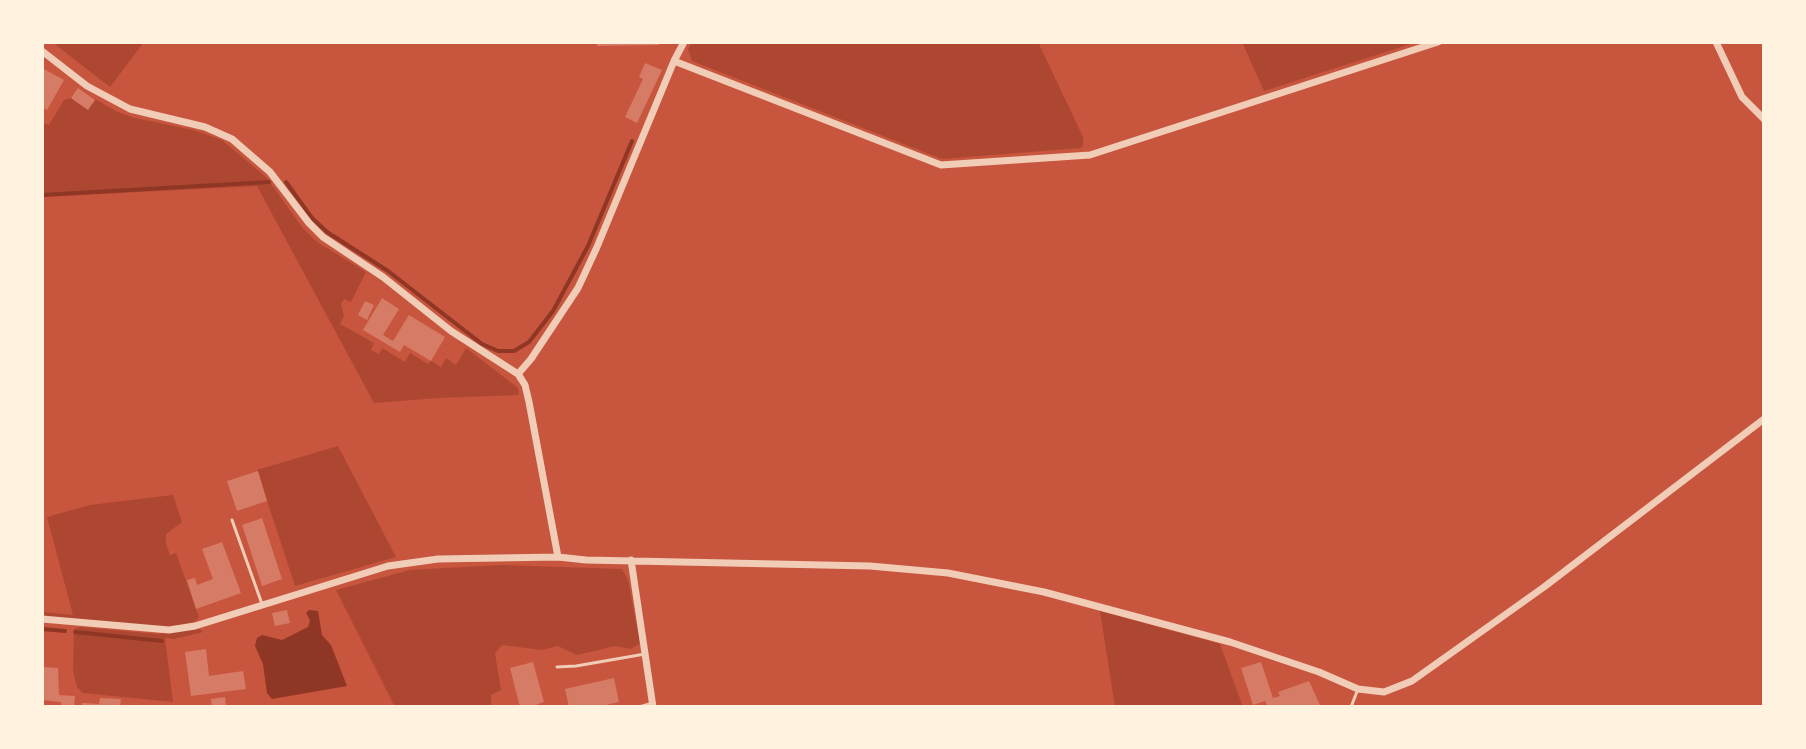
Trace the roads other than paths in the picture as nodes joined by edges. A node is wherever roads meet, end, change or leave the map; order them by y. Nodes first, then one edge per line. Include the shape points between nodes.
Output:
1 (684, 42) edge
2 (1438, 42) edge
3 (1716, 42) edge
4 (42, 51) edge
5 (674, 61) junction
6 (1764, 119) edge
7 (518, 374) junction
8 (1764, 419) edge
9 (232, 520) dead end
10 (558, 557) junction
11 (631, 560) junction
12 (262, 604) junction
13 (42, 619) edge
14 (645, 654) junction
15 (557, 667) dead end
16 (1358, 689) junction
17 (653, 705) edge
18 (639, 707) edge
19 (1351, 707) edge

1 - 5 street
2 - 5 street via 1090,155 941,165
3 - 6 street via 1742,97
4 - 7 street via 87,86 130,109 232,139 270,172 323,237
5 - 7 street via 578,288
7 - 10 street via 529,402
8 - 16 street via 1412,681 1384,692
9 - 12 lane
10 - 11 street
10 - 12 street via 438,559 388,566
11 - 14 street
11 - 16 street via 820,563 948,573 1044,592 1230,642
12 - 13 street via 169,630
14 - 15 lane
14 - 17 street
16 - 19 lane
17 - 18 lane

